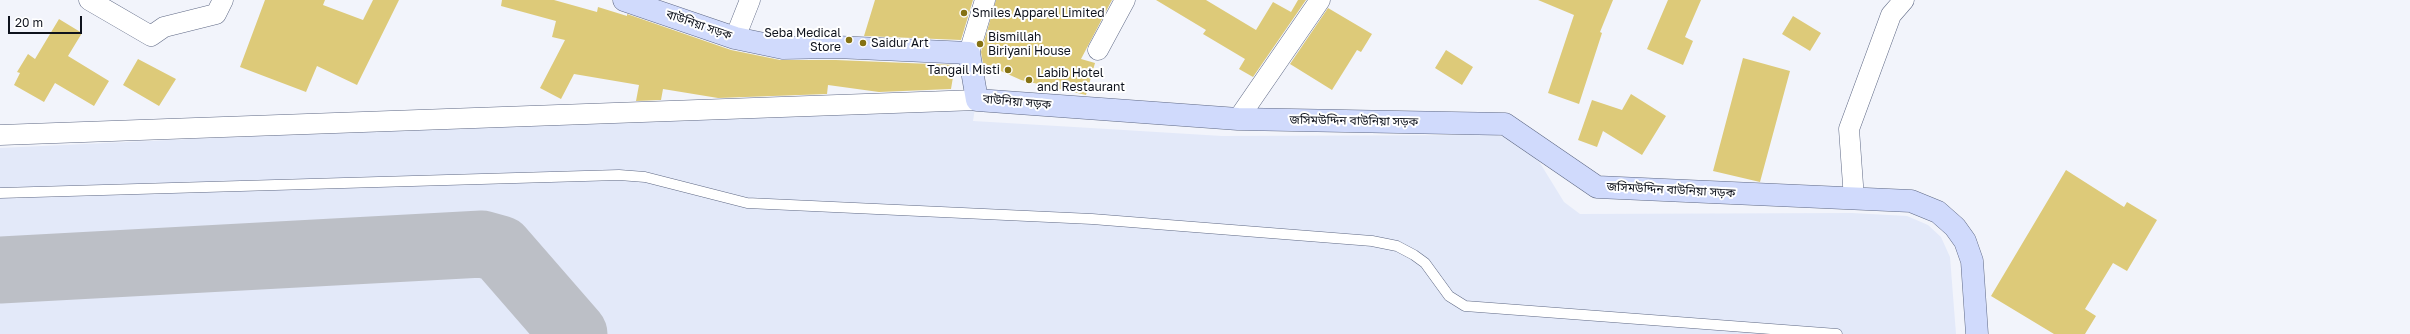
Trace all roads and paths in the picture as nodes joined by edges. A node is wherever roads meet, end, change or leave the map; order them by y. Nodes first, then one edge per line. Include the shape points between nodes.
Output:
1 (89, 0) edge
2 (223, 0) edge
3 (624, 0) edge
4 (750, 0) edge
5 (985, 0) edge
6 (1125, 0) edge
7 (1320, 0) edge
8 (1904, 0) edge
9 (665, 6) edge
10 (735, 38) junction
11 (1098, 50) dead end
12 (969, 53) junction
13 (977, 100) junction
14 (1238, 119) junction
15 (0, 135) edge
16 (0, 193) edge
17 (1854, 199) junction
18 (1837, 334) edge
19 (1977, 334) edge

1 - 2 street via 151,36 164,27 216,14
3 - 9 street, বাউনিয়া সড়ক
4 - 10 street
5 - 12 street
6 - 11 street
7 - 14 street
8 - 17 street via 1891,15 1849,129
9 - 10 street, বাউনিয়া সড়ক
10 - 12 street, বাউনিয়া সড়ক via 784,48 836,47
12 - 13 street, বাউনিয়া সড়ক
13 - 14 street, বাউনিয়া সড়ক
13 - 15 street
14 - 17 street, জসিমউদ্দিন বাউনিয়া সড়ক via 1505,124 1597,187
16 - 18 lane via 619,174 645,177 747,203 1092,219 1372,241 1397,246 1414,255 1425,264 1449,296 1465,306
17 - 19 street, জসিমউদ্দিন বাউনিয়া সড়ক via 1911,201 1938,212 1955,227 1965,241 1972,262

